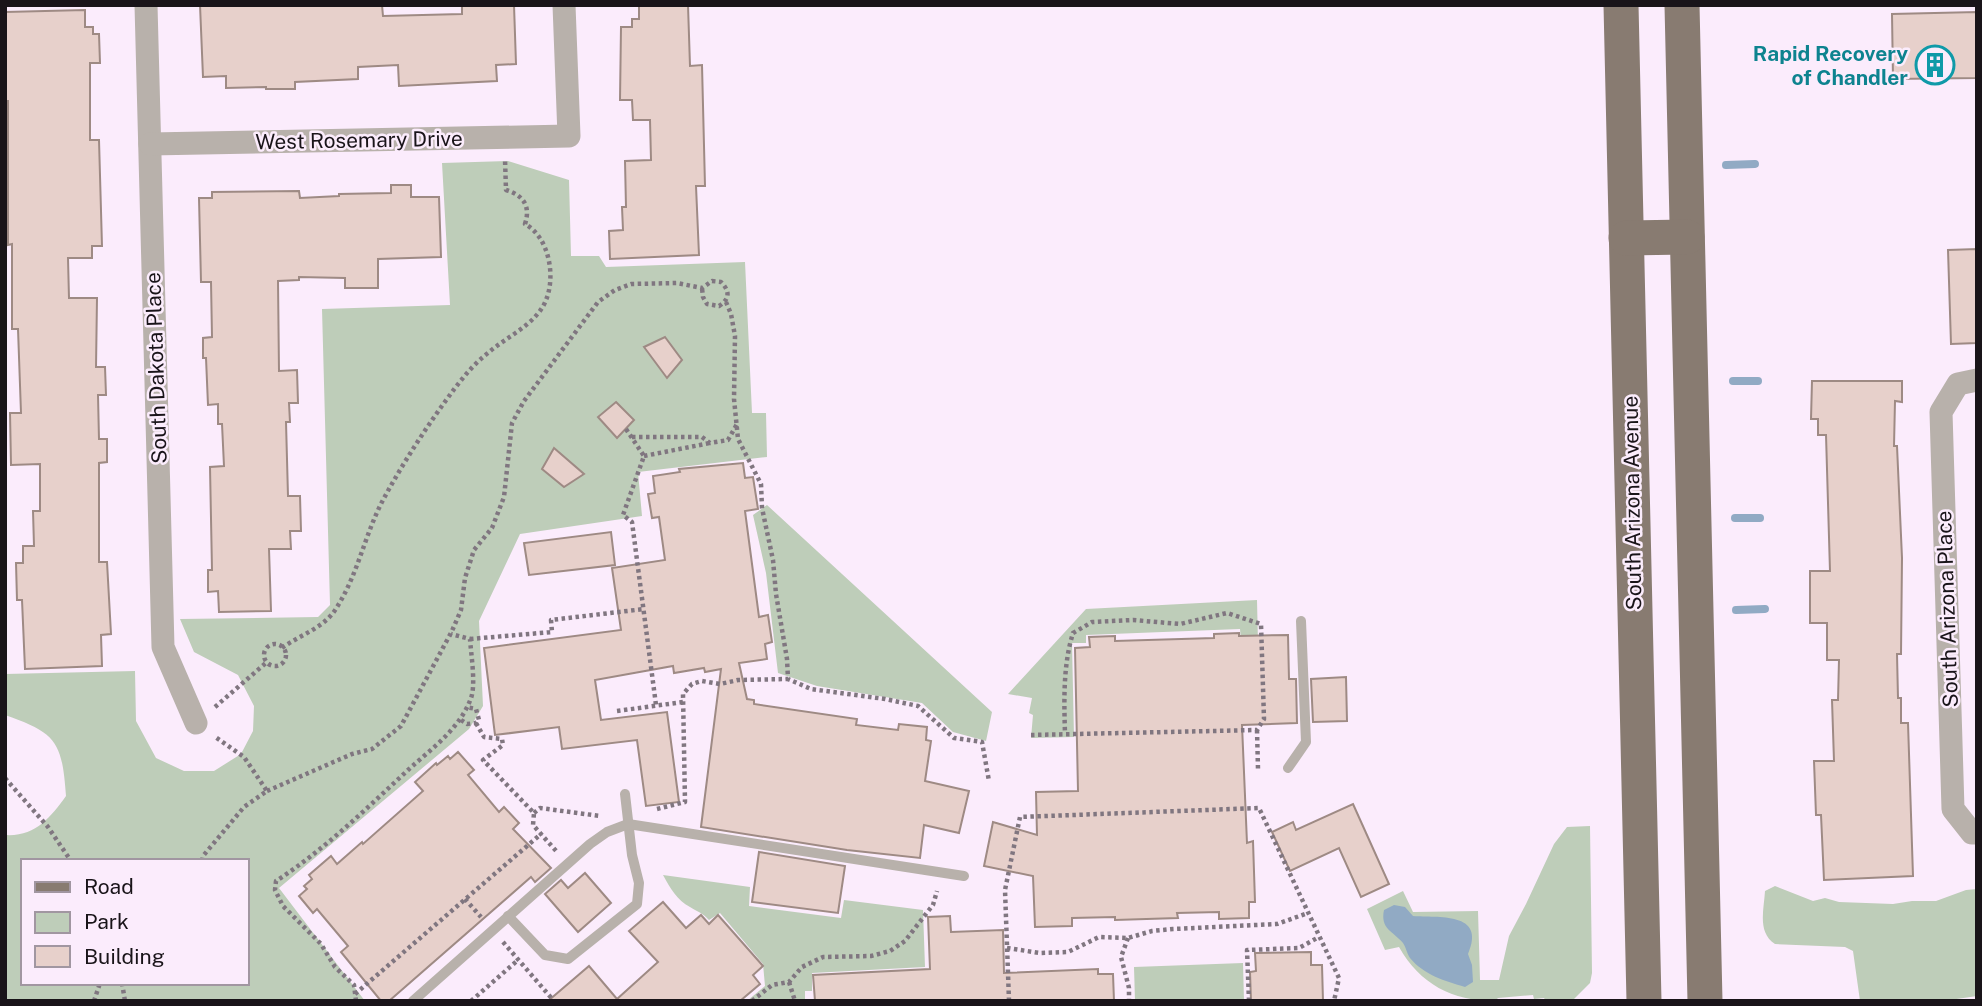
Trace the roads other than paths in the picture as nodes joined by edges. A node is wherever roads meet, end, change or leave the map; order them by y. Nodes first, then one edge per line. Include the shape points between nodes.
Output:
1 (146, 5) edge
2 (564, 5) edge
3 (1621, 5) edge
4 (1682, 5) edge
5 (150, 144) junction
6 (1687, 237) junction
7 (1626, 238) junction
8 (1967, 382) edge
9 (1301, 621) dead end
10 (196, 723) road end
11 (1288, 768) dead end
12 (625, 794) dead end
13 (628, 821) junction
14 (1974, 833) edge
15 (964, 876) dead end
16 (508, 916) junction
17 (412, 1001) edge
18 (1644, 1001) edge
19 (1704, 1001) edge

1 - 5 street, South Dakota Place
2 - 5 street, West Rosemary Drive via 569,136
3 - 7 main road, South Arizona Avenue
4 - 6 main road
5 - 10 street, South Dakota Place via 163,647
6 - 7 main road
6 - 19 main road
7 - 18 main road, South Arizona Avenue
8 - 14 street, South Arizona Place via 1941,412 1953,809
9 - 11 lane via 1306,742
12 - 13 lane
13 - 15 lane
13 - 16 lane via 607,832
13 - 16 lane via 639,883 637,904 568,959 545,955
16 - 17 lane

